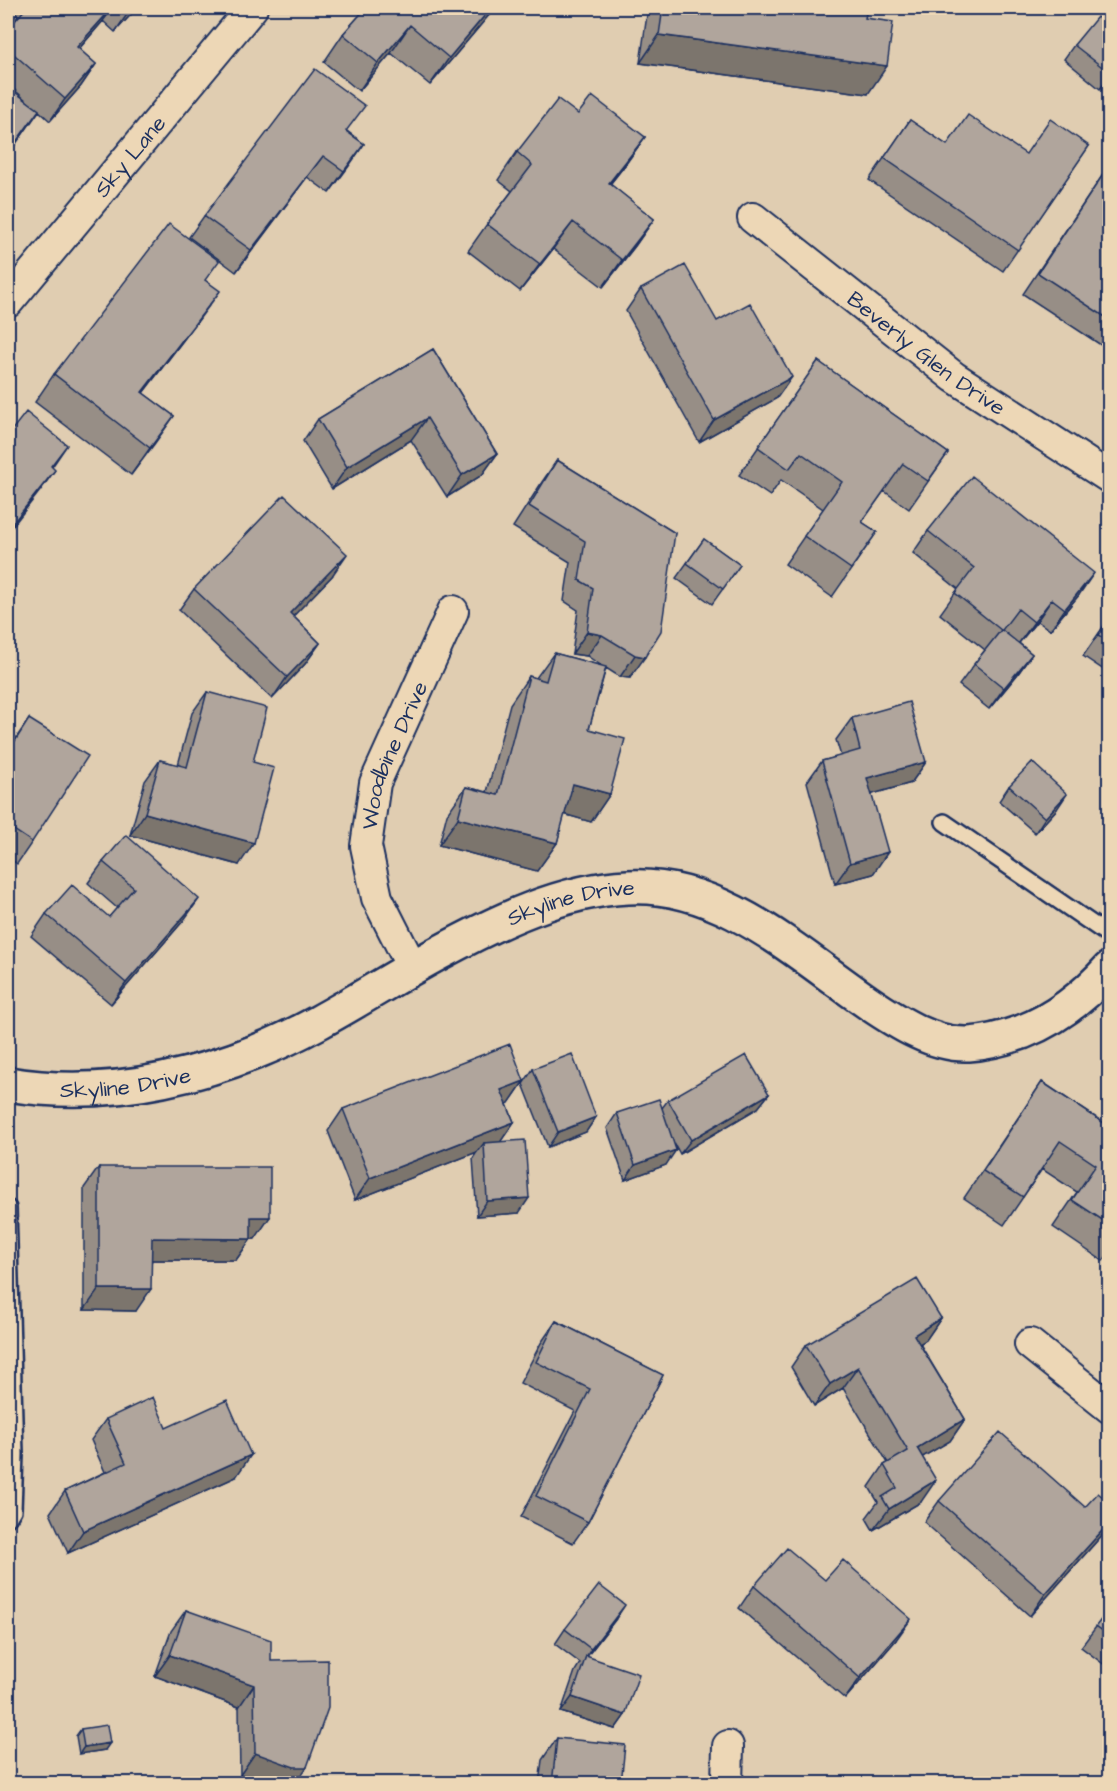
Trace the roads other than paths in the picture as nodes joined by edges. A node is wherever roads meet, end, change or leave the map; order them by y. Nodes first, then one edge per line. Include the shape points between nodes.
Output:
1 (252, 8) edge
2 (753, 218) dead end
3 (8, 302) edge
4 (1110, 478) edge
5 (453, 611) dead end
6 (944, 822) dead end
7 (1110, 936) edge
8 (412, 967) junction
9 (1110, 968) edge
10 (8, 1084) edge
11 (8, 1208) edge
12 (1030, 1344) dead end
13 (1110, 1408) edge
14 (8, 1518) edge
15 (728, 1746) dead end
16 (727, 1784) edge

1 - 3 street, Sky Lane
2 - 4 street, Beverly Glen Drive via 954,377
5 - 8 street, Woodbine Drive via 375,783 366,846 377,898
6 - 7 lane
8 - 9 street, Skyline Drive via 539,907 627,886 667,888 709,901 757,924 894,1020 932,1038 967,1045 1004,1038 1042,1024 1076,1002
8 - 10 street, Skyline Drive via 260,1051 200,1071 145,1084 86,1090
11 - 14 lane via 15,1454 13,1510
12 - 13 street
15 - 16 street

